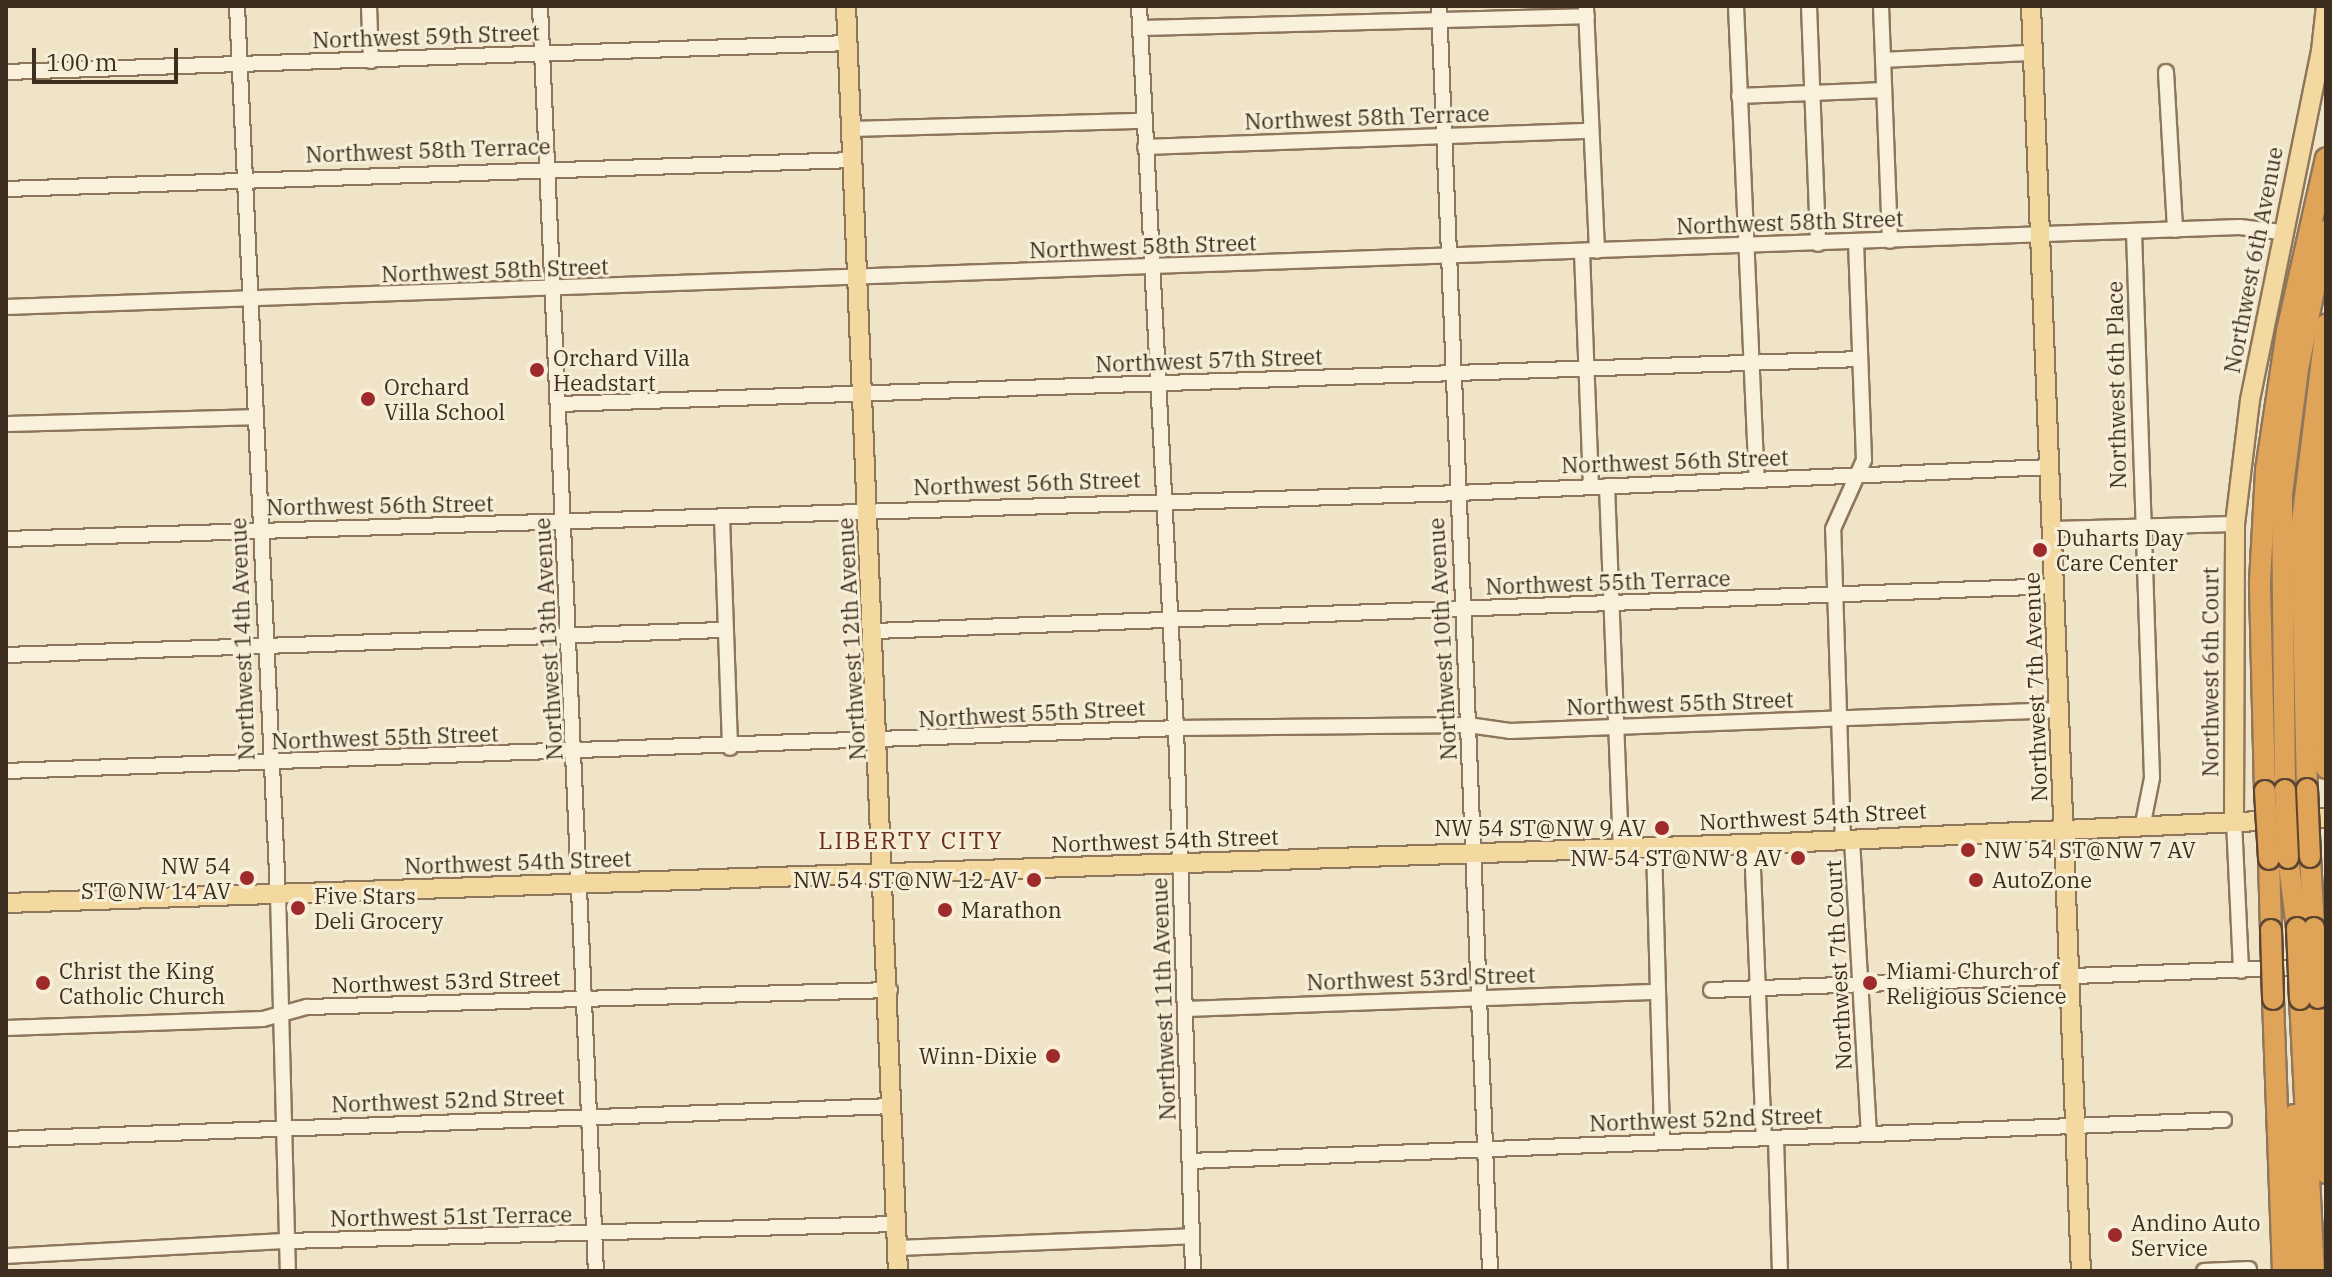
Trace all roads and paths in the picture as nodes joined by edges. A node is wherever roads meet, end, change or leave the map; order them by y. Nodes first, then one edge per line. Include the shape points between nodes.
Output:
1 (237, 6) edge
2 (369, 6) edge
3 (540, 6) edge
4 (846, 6) edge
5 (1139, 6) edge
6 (1736, 6) edge
7 (1809, 6) edge
8 (1881, 6) edge
9 (2031, 6) edge
10 (2319, 6) edge
11 (2326, 6) edge
12 (1586, 11) edge
13 (1440, 13) edge
14 (1140, 28) junction
15 (847, 43) junction
16 (2321, 51) junction
17 (2033, 53) junction
18 (541, 54) junction
19 (1883, 60) junction
20 (371, 61) junction
21 (240, 65) junction
22 (6, 72) edge
23 (2166, 72) dead end
24 (1884, 90) junction
25 (1812, 93) junction
26 (1739, 96) junction
27 (1144, 121) junction
28 (851, 129) junction
29 (1591, 131) junction
30 (1444, 137) junction
31 (1145, 147) junction
32 (2326, 158) edge
33 (852, 160) junction
34 (546, 168) junction
35 (244, 180) junction
36 (6, 189) edge
37 (2175, 230) junction
38 (2326, 231) edge
39 (2134, 232) junction
40 (2281, 232) junction
41 (2041, 235) junction
42 (1890, 241) junction
43 (1856, 242) junction
44 (1818, 244) junction
45 (1745, 247) junction
46 (1590, 252) junction
47 (1451, 256) junction
48 (1153, 268) junction
49 (858, 278) junction
50 (555, 290) junction
51 (249, 300) junction
52 (6, 307) edge
53 (2326, 325) edge
54 (1859, 359) junction
55 (1751, 363) junction
56 (1585, 369) junction
57 (1452, 373) junction
58 (1158, 383) junction
59 (863, 394) junction
60 (559, 404) junction
61 (2326, 413) edge
62 (254, 417) junction
63 (6, 424) edge
64 (2050, 467) junction
65 (1856, 477) junction
66 (1757, 479) junction
67 (1607, 486) junction
68 (1591, 487) junction
69 (1458, 493) junction
70 (1163, 501) junction
71 (869, 510) junction
72 (722, 517) junction
73 (564, 523) junction
74 (2235, 524) junction
75 (2141, 526) junction
76 (259, 529) junction
77 (2053, 529) junction
78 (6, 539) edge
79 (2055, 586) junction
80 (1837, 595) junction
81 (1610, 604) junction
82 (1463, 609) junction
83 (1170, 618) junction
84 (723, 630) junction
85 (875, 631) junction
86 (569, 635) junction
87 (264, 647) junction
88 (6, 655) edge
89 (2060, 710) junction
90 (1839, 719) junction
91 (1468, 725) junction
92 (1616, 727) junction
93 (1176, 728) junction
94 (879, 742) junction
95 (730, 748) junction
96 (575, 754) junction
97 (269, 763) junction
98 (2326, 768) edge
99 (6, 771) edge
100 (2275, 790) junction
101 (2326, 818) edge
102 (2234, 821) junction
103 (2143, 823) junction
104 (2065, 826) junction
105 (1848, 840) junction
106 (1752, 844) junction
107 (1654, 847) junction
108 (1621, 848) junction
109 (1474, 853) junction
110 (1179, 863) junction
111 (886, 872) junction
112 (580, 883) junction
113 (278, 894) junction
114 (6, 903) edge
115 (2293, 929) junction
116 (2326, 966) edge
117 (2241, 971) junction
118 (2070, 976) junction
119 (1862, 984) junction
120 (1759, 987) junction
121 (890, 990) junction
122 (1711, 990) dead end
123 (1658, 992) junction
124 (1478, 996) junction
125 (584, 998) junction
126 (2295, 998) junction
127 (1186, 1009) junction
128 (281, 1013) junction
129 (6, 1028) edge
130 (892, 1106) junction
131 (587, 1117) junction
132 (2224, 1120) dead end
133 (2076, 1125) junction
134 (283, 1129) junction
135 (1869, 1134) junction
136 (1770, 1138) junction
137 (6, 1139) edge
138 (1662, 1142) junction
139 (1485, 1149) junction
140 (2325, 1157) edge
141 (1190, 1161) junction
142 (2326, 1173) edge
143 (897, 1224) junction
144 (596, 1235) junction
145 (1192, 1236) junction
146 (287, 1241) junction
147 (898, 1248) junction
148 (6, 1256) edge
149 (2249, 1269) dead end
150 (288, 1271) edge
151 (596, 1271) edge
152 (898, 1271) edge
153 (1193, 1271) edge
154 (1490, 1271) edge
155 (1780, 1271) edge
156 (2081, 1271) edge
157 (2204, 1271) edge
158 (2283, 1271) edge
159 (2299, 1271) edge
160 (2314, 1271) edge
161 (2323, 1271) edge

1 - 21 street, Northwest 14th Avenue
2 - 20 street
3 - 18 street, Northwest 13th Avenue
4 - 15 main road, Northwest 12th Avenue
5 - 14 street, Northwest 11th Avenue
6 - 26 street
7 - 25 street
8 - 19 street
9 - 17 main road, Northwest 7th Avenue
10 - 16 street, Northwest 6th Avenue
11 - 16 main road
12 - 13 street
12 - 29 street
13 - 14 street
13 - 30 street, Northwest 10th Avenue
14 - 27 street, Northwest 11th Avenue
15 - 18 street, Northwest 59th Street
15 - 28 main road, Northwest 12th Avenue
16 - 40 main road, Northwest 6th Avenue
17 - 19 street
17 - 41 main road, Northwest 7th Avenue
18 - 20 street, Northwest 59th Street
18 - 34 street, Northwest 13th Avenue
19 - 24 street
20 - 21 street, Northwest 59th Street
21 - 22 street, Northwest 59th Street
21 - 35 street, Northwest 14th Avenue
23 - 37 street
24 - 25 street
24 - 42 street
25 - 26 street
25 - 44 street
26 - 45 street
27 - 28 street
27 - 31 street, Northwest 11th Avenue
28 - 33 main road, Northwest 12th Avenue
29 - 30 street, Northwest 58th Terrace
29 - 46 street
30 - 31 street, Northwest 58th Terrace
30 - 47 street, Northwest 10th Avenue
31 - 48 street, Northwest 11th Avenue
32 - 100 highway via 2287,331 2266,470 2260,582
33 - 34 street, Northwest 58th Terrace
33 - 49 main road, Northwest 12th Avenue
34 - 35 street, Northwest 58th Terrace
34 - 50 street, Northwest 13th Avenue
35 - 36 street, Northwest 58th Terrace
35 - 51 street, Northwest 14th Avenue
37 - 39 street, Northwest 58th Street
37 - 40 street, Northwest 58th Street via 2240,227
38 - 100 highway via 2298,369 2282,494
39 - 41 street, Northwest 58th Street
39 - 75 street, Northwest 6th Place
40 - 74 main road, Northwest 6th Avenue via 2250,400
41 - 42 street, Northwest 58th Street
41 - 64 main road, Northwest 7th Avenue
42 - 43 street, Northwest 58th Street
43 - 44 street, Northwest 58th Street
43 - 54 street, Northwest 7th Court
44 - 45 street, Northwest 58th Street
45 - 46 street, Northwest 58th Street
45 - 55 street
46 - 47 street, Northwest 58th Street
46 - 56 street
47 - 48 street, Northwest 58th Street
47 - 57 street, Northwest 10th Avenue
48 - 49 street, Northwest 58th Street
48 - 58 street, Northwest 11th Avenue
49 - 50 street, Northwest 58th Street
49 - 59 main road, Northwest 12th Avenue
50 - 51 street, Northwest 58th Street
50 - 60 street, Northwest 13th Avenue
51 - 52 street, Northwest 58th Street
51 - 62 street, Northwest 14th Avenue
53 - 115 highway, bridge via 2301,530 2310,857
54 - 55 street, Northwest 57th Street
54 - 65 street, Northwest 7th Court via 1864,460
55 - 56 street, Northwest 57th Street
55 - 66 street
56 - 57 street, Northwest 57th Street
56 - 68 street
57 - 58 street, Northwest 57th Street
57 - 69 street, Northwest 10th Avenue
58 - 59 street, Northwest 57th Street
58 - 70 street, Northwest 11th Avenue
59 - 60 street, Northwest 57th Street
59 - 71 main road, Northwest 12th Avenue
60 - 73 street, Northwest 13th Avenue
61 - 98 highway via 2317,551
62 - 63 street
62 - 76 street, Northwest 14th Avenue
64 - 65 street, Northwest 56th Street
64 - 77 main road, Northwest 7th Avenue
65 - 66 street, Northwest 56th Street
65 - 80 street, Northwest 7th Court via 1833,529
66 - 67 street, Northwest 56th Street
67 - 68 street, Northwest 56th Street
67 - 81 street
68 - 69 street, Northwest 56th Street
69 - 70 street, Northwest 56th Street
69 - 82 street, Northwest 10th Avenue
70 - 71 street, Northwest 56th Street
70 - 83 street, Northwest 11th Avenue
71 - 72 street, Northwest 56th Street
71 - 85 main road, Northwest 12th Avenue
72 - 73 street, Northwest 56th Street
72 - 84 street
73 - 76 street, Northwest 56th Street
73 - 86 street, Northwest 13th Avenue
74 - 75 street
74 - 102 main road, Northwest 6th Court
75 - 77 street
75 - 103 street, Northwest 6th Place via 2152,778
76 - 78 street, Northwest 56th Street
76 - 87 street, Northwest 14th Avenue
77 - 79 main road, Northwest 7th Avenue
79 - 80 street, Northwest 55th Terrace
79 - 89 main road, Northwest 7th Avenue
80 - 81 street, Northwest 55th Terrace
80 - 90 street, Northwest 7th Court
81 - 82 street, Northwest 55th Terrace
81 - 92 street
82 - 83 street, Northwest 55th Terrace
82 - 91 street, Northwest 10th Avenue
83 - 85 street, Northwest 55th Terrace
83 - 93 street, Northwest 11th Avenue
84 - 86 street
84 - 95 street
85 - 94 main road, Northwest 12th Avenue
86 - 87 street
86 - 96 street, Northwest 13th Avenue
87 - 88 street
87 - 97 street, Northwest 14th Avenue
89 - 90 street, Northwest 55th Street
89 - 104 main road, Northwest 7th Avenue
90 - 92 street, Northwest 55th Street
90 - 105 street, Northwest 7th Court
91 - 92 street, Northwest 55th Street via 1510,731
91 - 93 street, Northwest 55th Street
91 - 109 street, Northwest 10th Avenue
92 - 108 street
93 - 94 street, Northwest 55th Street
93 - 110 street, Northwest 11th Avenue
94 - 95 street, Northwest 55th Street
94 - 111 main road, Northwest 12th Avenue
95 - 96 street, Northwest 55th Street
96 - 97 street, Northwest 55th Street
96 - 112 street, Northwest 13th Avenue
97 - 99 street, Northwest 55th Street
97 - 113 street, Northwest 14th Avenue
100 - 115 highway, bridge via 2278,859
101 - 102 main road, Northwest 54th Street
102 - 103 main road, Northwest 54th Street
102 - 117 street
103 - 104 main road, Northwest 54th Street
104 - 105 main road, Northwest 54th Street
104 - 118 main road, Northwest 7th Avenue
105 - 106 main road, Northwest 54th Street
105 - 119 street, Northwest 7th Court
106 - 107 main road, Northwest 54th Street
106 - 120 street
107 - 108 main road, Northwest 54th Street
107 - 123 street
108 - 109 main road, Northwest 54th Street
109 - 110 main road, Northwest 54th Street
109 - 124 street, Northwest 10th Avenue
110 - 111 main road, Northwest 54th Street
110 - 127 street, Northwest 11th Avenue
111 - 112 main road, Northwest 54th Street
111 - 121 main road, Northwest 12th Avenue
112 - 113 main road, Northwest 54th Street
112 - 125 street, Northwest 13th Avenue
113 - 114 main road, Northwest 54th Street
113 - 128 street, Northwest 14th Avenue
115 - 126 highway, bridge
115 - 126 highway, bridge
116 - 117 street
117 - 118 street
118 - 119 street
118 - 133 main road, Northwest 7th Avenue
119 - 120 street
119 - 135 street, Northwest 7th Court
120 - 122 street
120 - 136 street
121 - 125 street, Northwest 53rd Street
121 - 130 main road, Northwest 12th Avenue
123 - 124 street, Northwest 53rd Street
123 - 138 street
124 - 127 street, Northwest 53rd Street
124 - 139 street, Northwest 10th Avenue
125 - 128 street, Northwest 53rd Street via 307,1007
125 - 131 street, Northwest 13th Avenue
126 - 140 highway
126 - 158 highway
126 - 159 highway
126 - 160 highway
127 - 141 street, Northwest 11th Avenue
128 - 129 street, Northwest 53rd Street via 263,1019
128 - 134 street, Northwest 14th Avenue
130 - 131 street, Northwest 52nd Street
130 - 143 main road, Northwest 12th Avenue
131 - 134 street, Northwest 52nd Street
131 - 144 street, Northwest 13th Avenue
132 - 133 street, Northwest 52nd Street
133 - 135 street, Northwest 52nd Street
133 - 156 main road, Northwest 7th Avenue
134 - 137 street, Northwest 52nd Street
134 - 146 street, Northwest 14th Avenue
135 - 136 street, Northwest 52nd Street
136 - 138 street, Northwest 52nd Street
136 - 155 street
138 - 139 street, Northwest 52nd Street
139 - 141 street, Northwest 52nd Street
139 - 154 street, Northwest 10th Avenue
140 - 142 highway
140 - 161 highway via 2319,1173
141 - 145 street, Northwest 11th Avenue
143 - 144 street, Northwest 51st Terrace
143 - 147 main road, Northwest 12th Avenue
144 - 146 street, Northwest 51st Terrace
144 - 151 street, Northwest 13th Avenue
145 - 147 street
145 - 153 street, Northwest 11th Avenue
146 - 148 street, Northwest 51st Terrace
146 - 150 street, Northwest 14th Avenue
147 - 152 main road, Northwest 12th Avenue
149 - 157 street

